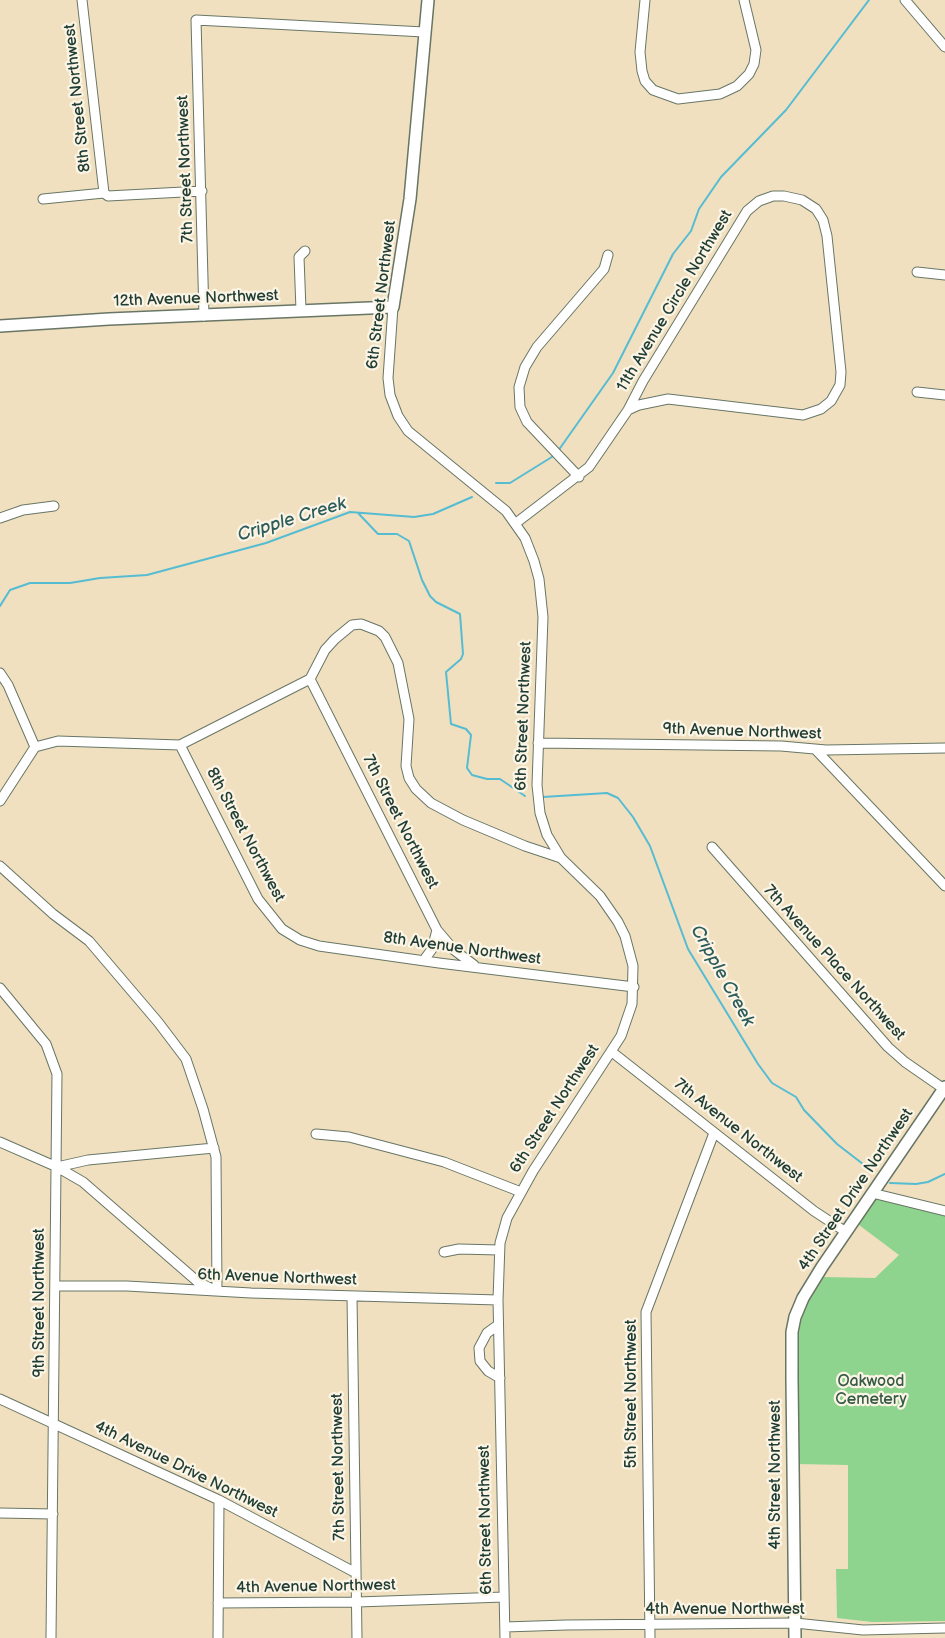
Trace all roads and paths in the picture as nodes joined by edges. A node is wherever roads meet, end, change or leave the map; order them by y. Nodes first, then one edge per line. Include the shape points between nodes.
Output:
1 (82, 0) edge
2 (428, 0) edge
3 (645, 0) edge
4 (744, 0) edge
5 (905, 0) edge
6 (424, 32) junction
7 (945, 47) edge
8 (202, 191) junction
9 (104, 193) junction
10 (43, 199) dead end
11 (305, 251) dead end
12 (608, 255) dead end
13 (917, 272) dead end
14 (945, 275) edge
15 (394, 307) junction
16 (301, 310) junction
17 (204, 316) junction
18 (0, 326) edge
19 (917, 392) dead end
20 (945, 395) edge
21 (628, 410) junction
22 (579, 477) junction
23 (54, 506) dead end
24 (0, 518) edge
25 (516, 523) junction
26 (0, 673) edge
27 (310, 680) junction
28 (538, 743) junction
29 (180, 745) junction
30 (35, 747) junction
31 (945, 748) edge
32 (815, 749) junction
33 (0, 801) edge
34 (712, 847) dead end
35 (561, 858) junction
36 (0, 866) edge
37 (945, 886) edge
38 (437, 930) junction
39 (289, 934) joint
40 (424, 960) junction
41 (476, 966) junction
42 (634, 987) junction
43 (0, 988) edge
44 (612, 1052) junction
45 (944, 1088) edge
46 (714, 1133) junction
47 (316, 1134) dead end
48 (0, 1142) edge
49 (214, 1148) junction
50 (57, 1167) junction
51 (521, 1192) junction
52 (872, 1193) junction
53 (945, 1211) edge
54 (846, 1232) junction
55 (499, 1250) junction
56 (444, 1252) dead end
57 (56, 1286) junction
58 (217, 1291) junction
59 (352, 1296) junction
60 (498, 1300) junction
61 (797, 1312) joint
62 (498, 1325) junction
63 (500, 1378) junction
64 (0, 1399) edge
65 (55, 1425) junction
66 (219, 1500) junction
67 (0, 1513) edge
68 (53, 1514) junction
69 (356, 1573) junction
70 (504, 1597) junction
71 (357, 1602) junction
72 (218, 1603) junction
73 (795, 1623) junction
74 (650, 1625) junction
75 (505, 1627) junction
76 (945, 1628) edge
77 (51, 1638) edge
78 (218, 1638) edge
79 (357, 1638) edge
80 (505, 1638) edge
81 (650, 1638) edge
82 (795, 1638) edge

1 - 9 street, 8th Street Northwest
2 - 6 main road, 6th Street Northwest
3 - 4 street via 640,52 645,81 653,90 678,98 720,94 749,74 756,50
5 - 7 street
6 - 8 street, 7th Street Northwest via 196,20
6 - 15 main road, 6th Street Northwest via 410,199
8 - 9 street via 108,196
8 - 17 street, 7th Street Northwest
9 - 10 street
11 - 16 street via 300,257
12 - 22 street via 604,269 537,347 519,383 520,407 527,422
13 - 14 street
15 - 16 main road, 12th Avenue Northwest
15 - 25 street, 6th Street Northwest via 388,378 398,416 408,431 498,502
16 - 17 main road, 12th Avenue Northwest
17 - 18 main road, 12th Avenue Northwest
19 - 20 street
21 - 21 street, 11th Avenue Circle Northwest via 747,211 759,201 774,196 802,200 816,209 827,236 841,372 840,385 831,401 804,415 668,399
21 - 22 street, 11th Avenue Circle Northwest via 591,465
22 - 25 street, 11th Avenue Circle Northwest
23 - 24 street via 23,510
25 - 28 street, 6th Street Northwest via 534,562 542,598
26 - 30 street via 8,684
27 - 29 street
27 - 35 street via 325,650 352,625 361,624 379,631 390,645 402,676 407,705 406,766 409,778 423,796 462,820
27 - 38 street, 7th Street Northwest
28 - 32 street, 9th Avenue Northwest
28 - 35 street, 6th Street Northwest via 540,814 547,835
29 - 30 street via 58,741
29 - 39 street, 8th Street Northwest via 253,891
30 - 33 street
31 - 32 street, 9th Avenue Northwest
32 - 37 street
34 - 45 street, 7th Avenue Place Northwest via 888,1047
35 - 42 street, 6th Street Northwest via 600,896 618,922 630,951
36 - 49 street via 53,914 89,941 175,1043 188,1064
38 - 40 street via 432,949
38 - 41 street, 7th Street Northwest via 459,954
39 - 40 street, 8th Avenue Northwest via 319,946
40 - 41 street, 8th Avenue Northwest
41 - 42 street, 8th Avenue Northwest
42 - 44 street, 6th Street Northwest via 627,1020
43 - 50 street, 9th Street Northwest via 32,1025 51,1052 55,1064
44 - 46 street, 7th Avenue Northwest
44 - 51 street, 6th Street Northwest
45 - 52 main road, 4th Street Drive Northwest
46 - 54 street, 7th Avenue Northwest
46 - 74 street, 5th Street Northwest via 646,1312
47 - 51 street via 349,1137 444,1162
48 - 50 street
49 - 50 street via 88,1160
49 - 58 street
50 - 57 street, 9th Street Northwest
50 - 58 street via 83,1182 198,1282
51 - 55 street, 6th Street Northwest via 507,1218
52 - 53 street
52 - 54 main road, 4th Street Drive Northwest
54 - 61 main road, 4th Street Drive Northwest
55 - 56 street
55 - 60 street, 6th Street Northwest
57 - 58 street, 6th Avenue Northwest
57 - 65 street, 9th Street Northwest
58 - 59 street, 6th Avenue Northwest
59 - 60 street, 6th Avenue Northwest
59 - 69 street, 7th Street Northwest
60 - 62 street, 6th Street Northwest
61 - 73 main road, 4th Street Northwest via 792,1332
62 - 63 street, 6th Street Northwest
62 - 63 street via 487,1333 479,1348 480,1361
63 - 70 street, 6th Street Northwest
64 - 65 street, 4th Avenue Drive Northwest
65 - 66 street, 4th Avenue Drive Northwest
65 - 68 street, 9th Street Northwest
66 - 69 street, 4th Avenue Drive Northwest
66 - 72 street
67 - 68 street
68 - 77 street, 9th Street Northwest
69 - 71 street, 7th Street Northwest
70 - 71 street, 4th Avenue Northwest
70 - 75 street, 6th Street Northwest
71 - 72 street, 4th Avenue Northwest
71 - 79 street, 7th Street Northwest
72 - 78 street
73 - 74 street, 4th Avenue Northwest
73 - 76 street, 4th Avenue Northwest via 863,1630
73 - 82 main road, 4th Street Northwest
74 - 75 street, 4th Avenue Northwest
74 - 81 street, 5th Street Northwest
75 - 80 street, 6th Street Northwest

